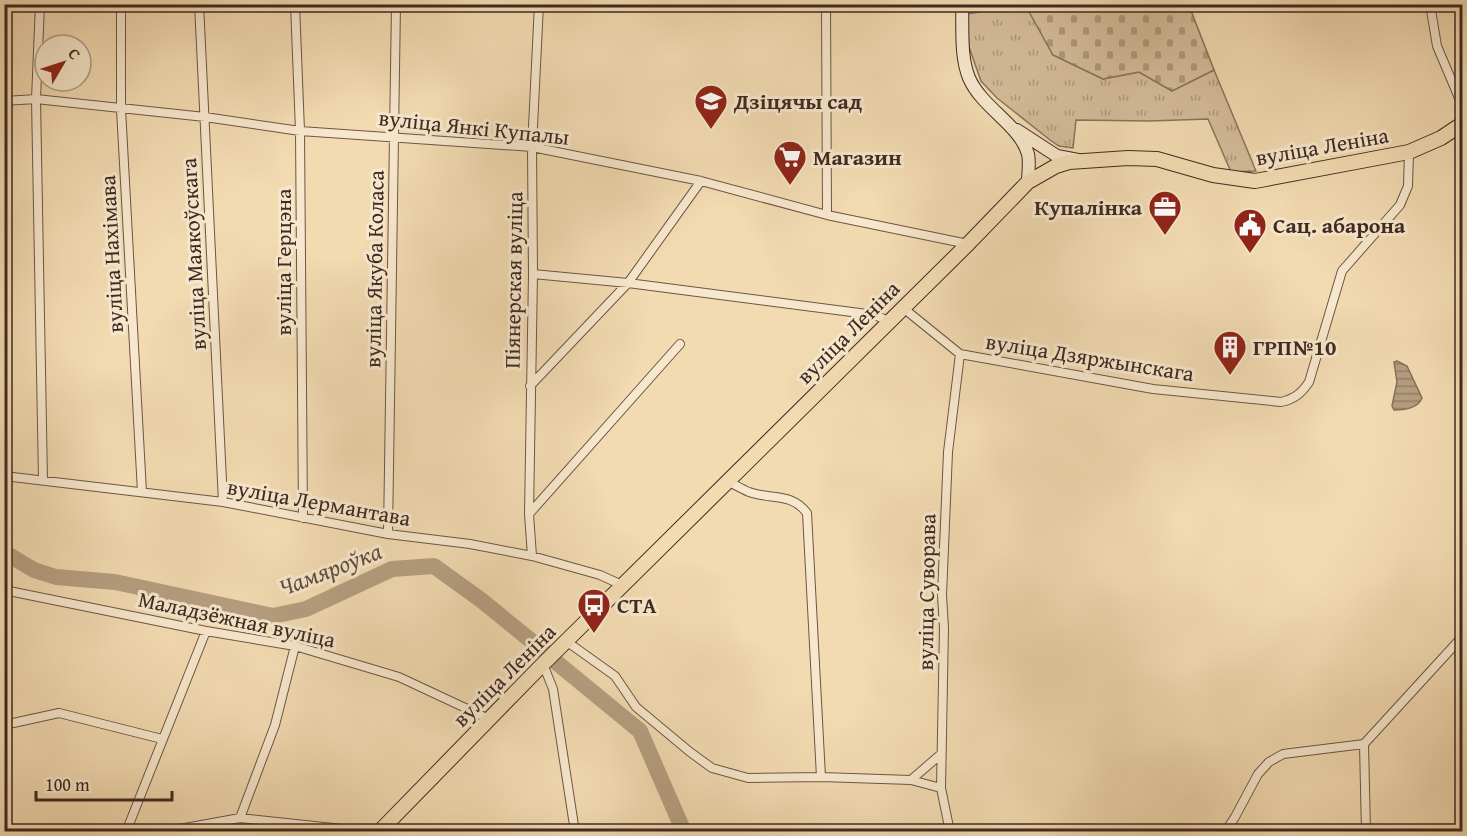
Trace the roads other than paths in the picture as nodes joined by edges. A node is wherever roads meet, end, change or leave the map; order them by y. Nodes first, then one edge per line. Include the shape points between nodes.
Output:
1 (39, 4) edge
2 (199, 4) edge
3 (295, 4) edge
4 (396, 4) edge
5 (539, 4) edge
6 (826, 4) edge
7 (962, 4) edge
8 (1430, 4) edge
9 (121, 14) dead end
10 (36, 99) junction
11 (4, 101) edge
12 (1462, 105) edge
13 (121, 109) junction
14 (205, 117) junction
15 (1462, 124) edge
16 (1013, 128) junction
17 (300, 131) junction
18 (394, 137) junction
19 (532, 147) junction
20 (1409, 152) junction
21 (1082, 161) junction
22 (701, 181) junction
23 (1028, 182) junction
24 (827, 215) junction
25 (968, 244) junction
26 (533, 274) junction
27 (628, 283) junction
28 (902, 307) junction
29 (888, 321) junction
30 (680, 344) dead end
31 (960, 354) junction
32 (530, 386) junction
33 (4, 476) edge
34 (43, 480) junction
35 (727, 481) junction
36 (142, 492) junction
37 (223, 502) junction
38 (529, 514) junction
39 (303, 518) junction
40 (388, 534) junction
41 (532, 556) junction
42 (622, 585) junction
43 (4, 590) edge
44 (206, 631) junction
45 (1462, 637) edge
46 (566, 641) junction
47 (295, 645) junction
48 (543, 664) junction
49 (489, 719) junction
50 (4, 725) edge
51 (162, 739) junction
52 (1364, 744) junction
53 (941, 754) junction
54 (821, 777) junction
55 (912, 780) junction
56 (941, 788) junction
57 (1235, 817) junction
58 (240, 818) junction
59 (572, 829) edge
60 (126, 831) edge
61 (163, 831) edge
62 (371, 831) edge
63 (379, 831) edge
64 (950, 831) edge
65 (1225, 831) edge
66 (1236, 831) edge
67 (1366, 831) edge

1 - 10 street
2 - 14 street, вуліца Маякоўскага
3 - 17 street, вуліца Герцэна
4 - 18 street, вуліца Якуба Коласа
5 - 19 street, Піянерская вуліца
6 - 24 street
7 - 16 street via 964,61 969,79 987,104
8 - 12 street via 1437,46
9 - 13 street, вуліца Нахімава
10 - 11 street, вуліца Янкі Купалы
10 - 13 street, вуліца Янкі Купалы
10 - 34 street
13 - 14 street, вуліца Янкі Купалы
13 - 36 street, вуліца Нахімава
14 - 17 street, вуліца Янкі Купалы
14 - 37 street, вуліца Маякоўскага
15 - 20 main road, вуліца Леніна
16 - 21 street via 1057,156
16 - 23 street via 1028,154
17 - 18 street, вуліца Янкі Купалы
17 - 39 street, вуліца Герцэна
18 - 19 street, вуліца Янкі Купалы
18 - 40 street, вуліца Якуба Коласа
19 - 22 street, вуліца Янкі Купалы
19 - 26 street, Піянерская вуліца
20 - 21 main road, вуліца Леніна via 1255,181 1213,175 1157,159
20 - 31 street, вуліца Дзяржынскага via 1408,186 1400,205 1342,271 1309,382 1292,400 1153,389
21 - 23 main road, вуліца Леніна via 1056,166
22 - 24 street, вуліца Янкі Купалы
22 - 27 street
23 - 25 main road, вуліца Леніна
24 - 25 street, вуліца Янкі Купалы
25 - 28 main road, вуліца Леніна
26 - 27 street
26 - 32 street, Піянерская вуліца
27 - 29 street via 875,315
27 - 32 street
28 - 29 main road, вуліца Леніна
28 - 31 street, вуліца Дзяржынскага
29 - 35 main road, вуліца Леніна
30 - 38 street
31 - 53 street, вуліца Суворава via 948,452
32 - 38 street, Піянерская вуліца
33 - 34 street, вуліца Лермантава
34 - 36 street, вуліца Лермантава
35 - 42 main road, вуліца Леніна
35 - 54 street via 751,493 790,499 807,513
36 - 37 street, вуліца Лермантава
37 - 39 street, вуліца Лермантава
38 - 41 street, Піянерская вуліца
39 - 40 street, вуліца Лермантава
40 - 41 street, вуліца Лермантава
41 - 42 street, вуліца Лермантава
42 - 46 main road, вуліца Леніна
43 - 44 street, Маладзёжная вуліца
44 - 47 street, Маладзёжная вуліца
44 - 51 street
45 - 52 street
46 - 48 main road, вуліца Леніна
46 - 54 street via 615,676 636,706 712,768 748,778
47 - 49 street, Маладзёжная вуліца via 399,677
47 - 58 street via 275,724
48 - 49 main road, вуліца Леніна
48 - 59 street via 553,689
49 - 63 main road, вуліца Леніна
50 - 51 street via 59,713
51 - 60 street
52 - 57 street via 1283,754 1258,774
52 - 67 street
53 - 55 street
53 - 56 street, вуліца Суворава
54 - 55 street
55 - 56 street
56 - 64 street, вуліца Суворава
57 - 65 street
57 - 66 street
58 - 61 street
58 - 62 street

